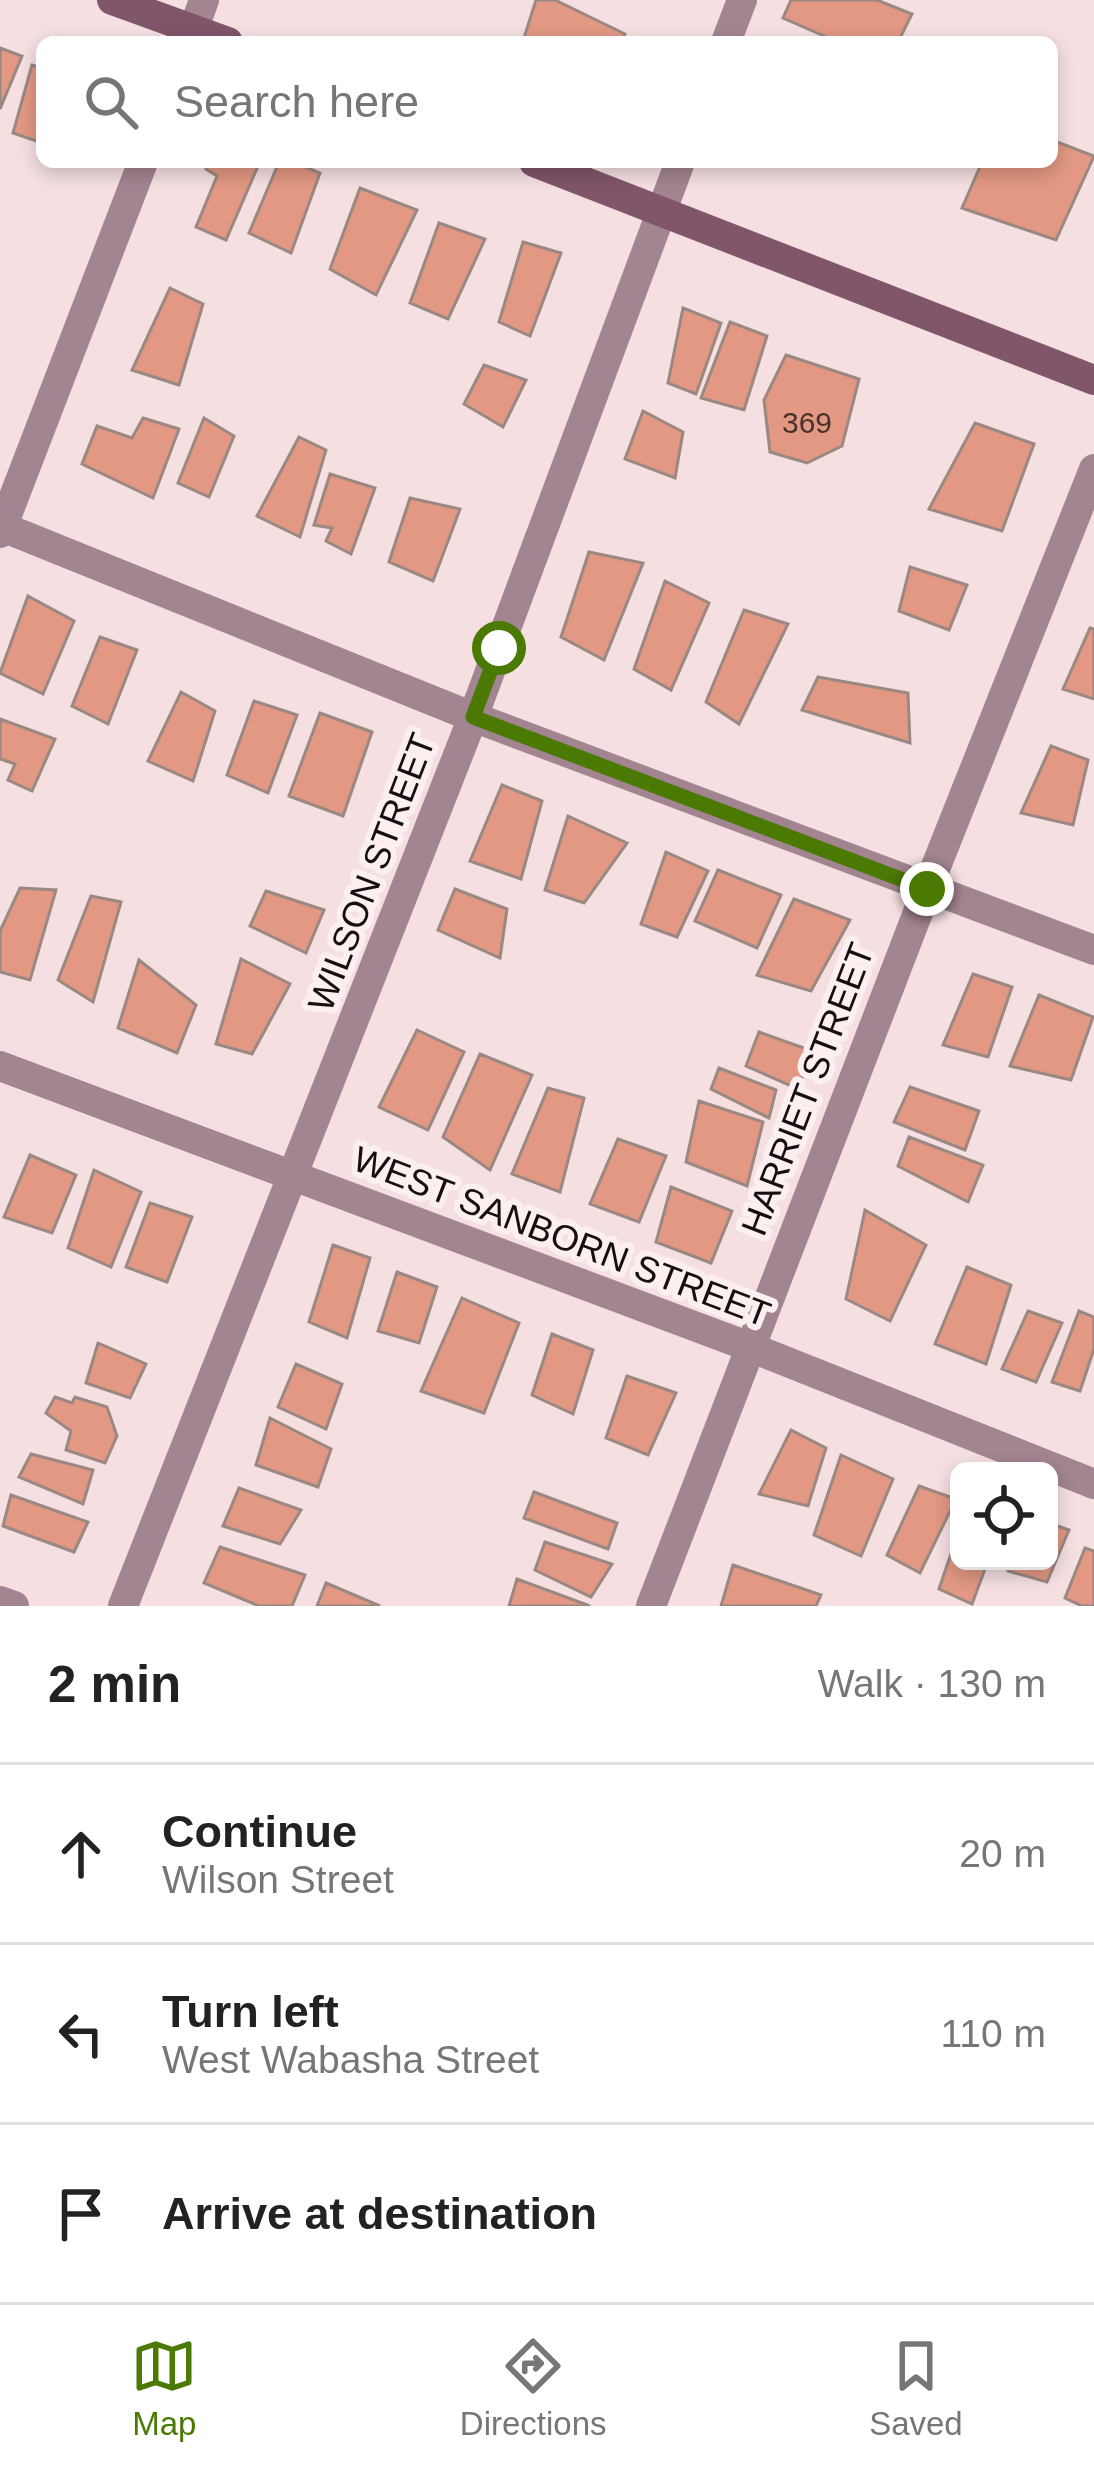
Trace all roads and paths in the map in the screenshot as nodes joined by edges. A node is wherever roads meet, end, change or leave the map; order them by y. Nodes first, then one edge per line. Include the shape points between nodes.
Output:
1 (112, 0) edge
2 (204, 0) edge
3 (742, 0) edge
4 (189, 36) edge
5 (191, 36) edge
6 (728, 36) edge
7 (141, 168) edge
8 (550, 168) edge
9 (678, 168) edge
10 (662, 211) junction
11 (1094, 380) edge
12 (1094, 469) edge
13 (1, 529) edge
14 (473, 717) junction
15 (927, 889) junction
16 (1094, 950) edge
17 (0, 1066) edge
18 (293, 1177) junction
19 (750, 1347) junction
20 (1094, 1484) edge
21 (0, 1600) edge
22 (14, 1606) edge
23 (123, 1606) edge
24 (651, 1606) edge

1 - 4 main road
2 - 5 street
3 - 6 street
7 - 13 street
8 - 10 main road
9 - 10 street, WILSON STREET
10 - 11 main road
10 - 14 street, WILSON STREET
12 - 15 street, HARRIET STREET
13 - 14 street
14 - 15 street
14 - 18 street, WILSON STREET
15 - 16 street
15 - 19 street, HARRIET STREET
17 - 18 street, WEST SANBORN STREET
18 - 19 street, WEST SANBORN STREET
18 - 23 street, WILSON STREET
19 - 20 street, WEST SANBORN STREET
19 - 24 street, HARRIET STREET
21 - 22 street

